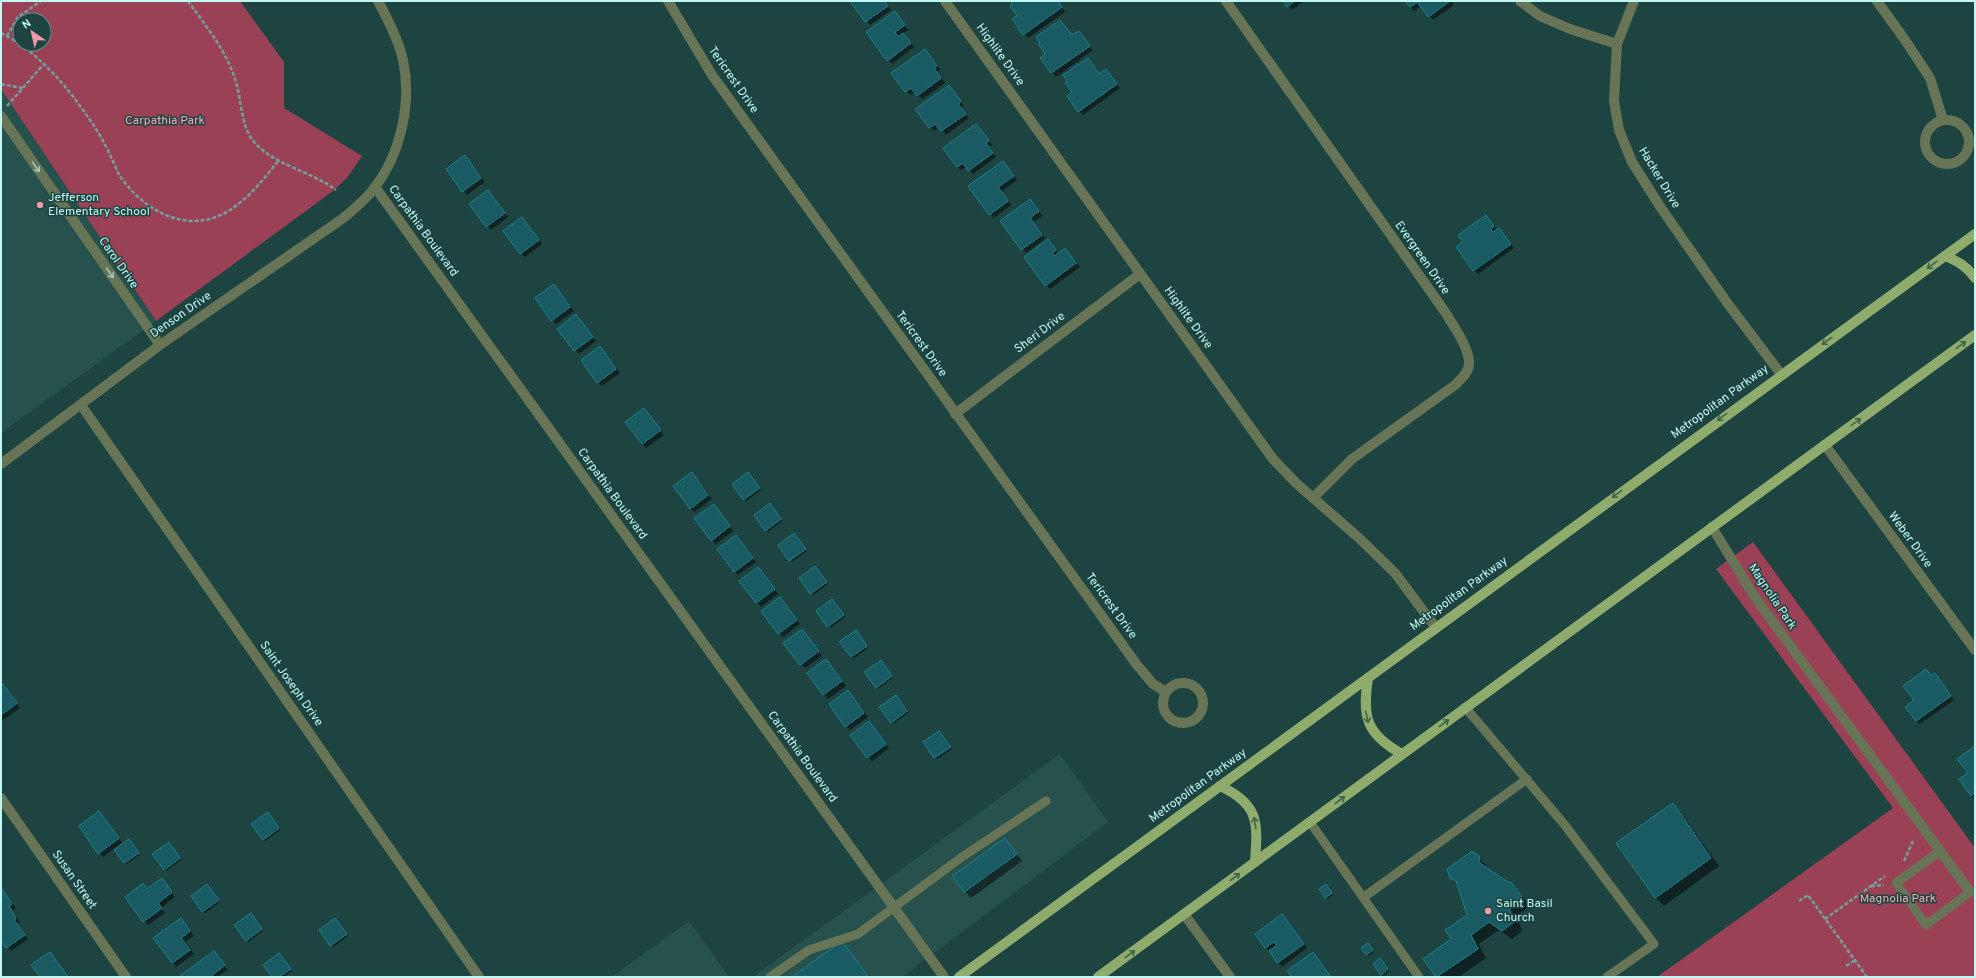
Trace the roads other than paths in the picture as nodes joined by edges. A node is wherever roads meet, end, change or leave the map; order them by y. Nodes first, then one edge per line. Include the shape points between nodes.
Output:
1 (378, 1) edge
2 (668, 1) edge
3 (945, 1) edge
4 (1226, 1) edge
5 (1520, 1) edge
6 (1634, 1) edge
7 (1877, 1) edge
8 (1617, 44) junction
9 (3, 113) edge
10 (1943, 120) junction
11 (375, 187) junction
12 (1975, 234) edge
13 (1945, 256) junction
14 (1140, 274) junction
15 (1975, 278) edge
16 (1975, 335) edge
17 (160, 345) junction
18 (1781, 374) junction
19 (81, 405) junction
20 (955, 414) junction
21 (1825, 444) junction
22 (1, 464) edge
23 (1313, 498) junction
24 (1712, 527) junction
25 (1436, 628) junction
26 (1975, 650) edge
27 (1368, 678) junction
28 (1166, 692) junction
29 (1465, 707) junction
30 (1402, 754) junction
31 (1527, 779) junction
32 (1220, 786) junction
33 (1, 798) edge
34 (1046, 802) dead end
35 (1310, 822) junction
36 (1940, 851) junction
37 (1255, 862) junction
38 (1970, 892) joint
39 (1364, 897) junction
40 (895, 908) junction
41 (1184, 914) junction
42 (126, 977) edge
43 (479, 977) edge
44 (770, 977) edge
45 (944, 977) edge
46 (959, 977) edge
47 (1098, 977) edge
48 (1230, 977) edge
49 (1419, 977) edge
50 (1608, 977) edge

1 - 11 street, Carpathia Boulevard via 397,40 406,81 405,109 396,150
2 - 20 street, Tericrest Drive via 712,75
3 - 14 street, Highlite Drive
4 - 23 street, Evergreen Drive via 1445,312 1457,330 1470,364 1465,375 1455,385 1352,459
5 - 8 street via 1540,16
6 - 8 street, Hacker Drive
7 - 10 street via 1930,78
8 - 18 street, Hacker Drive via 1614,102 1619,130 1632,162 1728,304
9 -> 17 street, Carol Drive via 13,135
10 - 10 street via 1929,129 1925,146 1929,154 1943,164 1959,160 1966,154 1969,146 1966,129 1960,123
11 - 17 street, Denson Drive via 363,202 342,219
11 - 40 street, Carpathia Boulevard
12 - 13 main road, Metropolitan Parkway
13 - 15 main road via 1960,263
13 -> 18 main road, Metropolitan Parkway
14 - 20 street, Sheri Drive
14 - 23 street, Highlite Drive via 1273,459
21 -> 16 main road
17 - 19 street, Denson Drive
18 -> 25 main road, Metropolitan Parkway
19 - 22 street, Denson Drive
19 - 43 street, Saint Joseph Drive
20 - 28 street, Tericrest Drive via 1137,665 1153,684
21 - 24 main road
21 - 26 street, Weber Drive
23 - 25 street, Highlite Drive via 1395,573
24 - 29 main road
24 - 36 street, Magnolia Park via 1754,596
25 - 27 main road, Metropolitan Parkway
27 -> 30 main road via 1365,698 1369,725 1386,745
27 - 32 main road, Metropolitan Parkway
28 - 28 street via 1164,708 1173,720 1180,723 1188,722 1196,719 1201,713 1203,698 1200,690 1194,685 1178,683
30 -> 29 main road
29 - 31 lane
35 -> 30 main road
31 - 39 lane
31 - 50 lane via 1654,944
37 -> 32 main road via 1257,840 1253,812 1236,793
32 - 46 main road, Metropolitan Parkway
33 - 42 street, Susan Street
34 - 40 lane via 962,857
35 - 37 main road
35 - 39 lane
36 - 38 street, Magnolia Park
36 - 38 lane via 1896,883 1926,925
41 -> 37 main road
39 - 49 lane
40 - 44 lane via 858,934 809,950
40 - 45 street, Carpathia Boulevard
47 -> 41 main road
41 - 48 street

